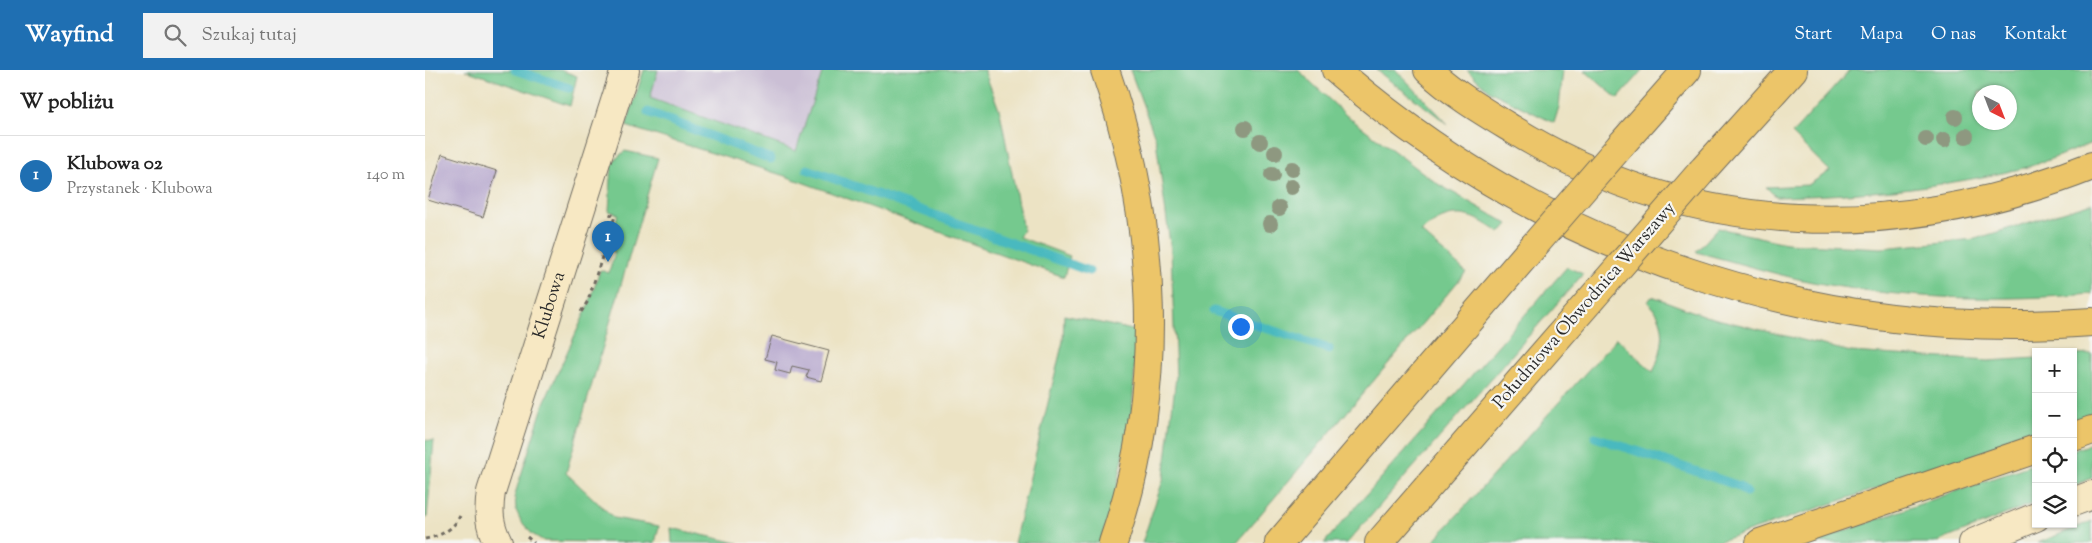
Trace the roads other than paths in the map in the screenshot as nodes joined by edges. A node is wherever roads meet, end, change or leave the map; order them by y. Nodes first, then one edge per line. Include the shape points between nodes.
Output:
1 (625, 70) edge
2 (1105, 70) edge
3 (1336, 70) edge
4 (1428, 70) edge
5 (1687, 70) edge
6 (1793, 70) edge
7 (2092, 166) edge
8 (2092, 322) edge
9 (2092, 430) edge
10 (2077, 435) edge
11 (2032, 450) edge
12 (2092, 494) edge
13 (2077, 500) edge
14 (2032, 519) edge
15 (498, 543) edge
16 (1113, 543) edge
17 (1279, 543) edge
18 (1379, 543) edge
19 (1760, 543) edge
20 (1973, 543) edge

1 - 15 street, Klubowa via 491,492 488,511 491,529
2 - 16 highway via 1134,167 1147,258 1149,333 1141,433
3 - 8 highway via 1433,147 1506,192 1597,238 1687,273 1757,294 1833,310 1940,324 2035,327
4 - 7 highway via 1482,111 1540,146 1611,179 1695,205 1778,218 1860,219 1975,204 2057,180
5 - 17 highway, bridge
6 - 18 highway, Południowa Obwodnica Warszawy, bridge
9 - 10 highway
11 - 19 highway
12 - 13 street
14 - 20 street

